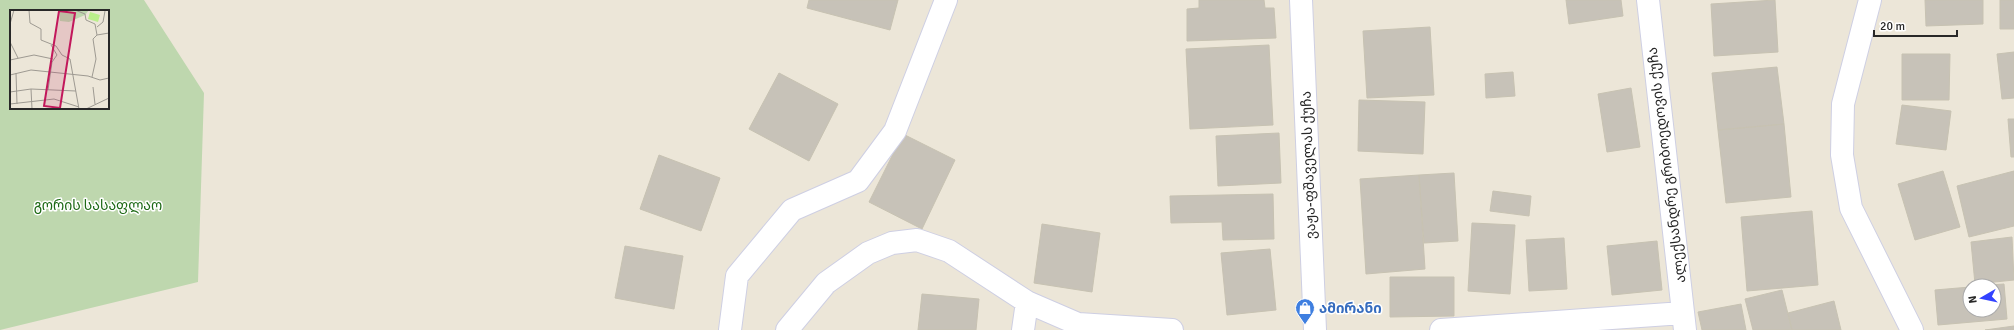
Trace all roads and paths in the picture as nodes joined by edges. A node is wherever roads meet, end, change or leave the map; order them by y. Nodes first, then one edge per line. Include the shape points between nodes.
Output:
1 (946, 0) edge
2 (1301, 0) edge
3 (1648, 0) edge
4 (1870, 0) edge
5 (1027, 302) junction
6 (1684, 321) edge
7 (730, 330) edge
8 (787, 330) edge
9 (1023, 330) edge
10 (1172, 330) edge
11 (1315, 330) edge
12 (1441, 330) edge
13 (1912, 330) edge

1 - 7 street via 895,131 858,181 792,210 737,276
2 - 11 street, ვაჟა-ფშაველას ქუჩა
3 - 6 street, ალექსანდრე გრიბოედოვის ქუჩა
4 - 13 street via 1843,104 1842,155 1851,208
5 - 8 street via 950,251 917,240 892,243 868,253 826,283
5 - 9 street
5 - 10 street via 1078,324
6 - 12 street

